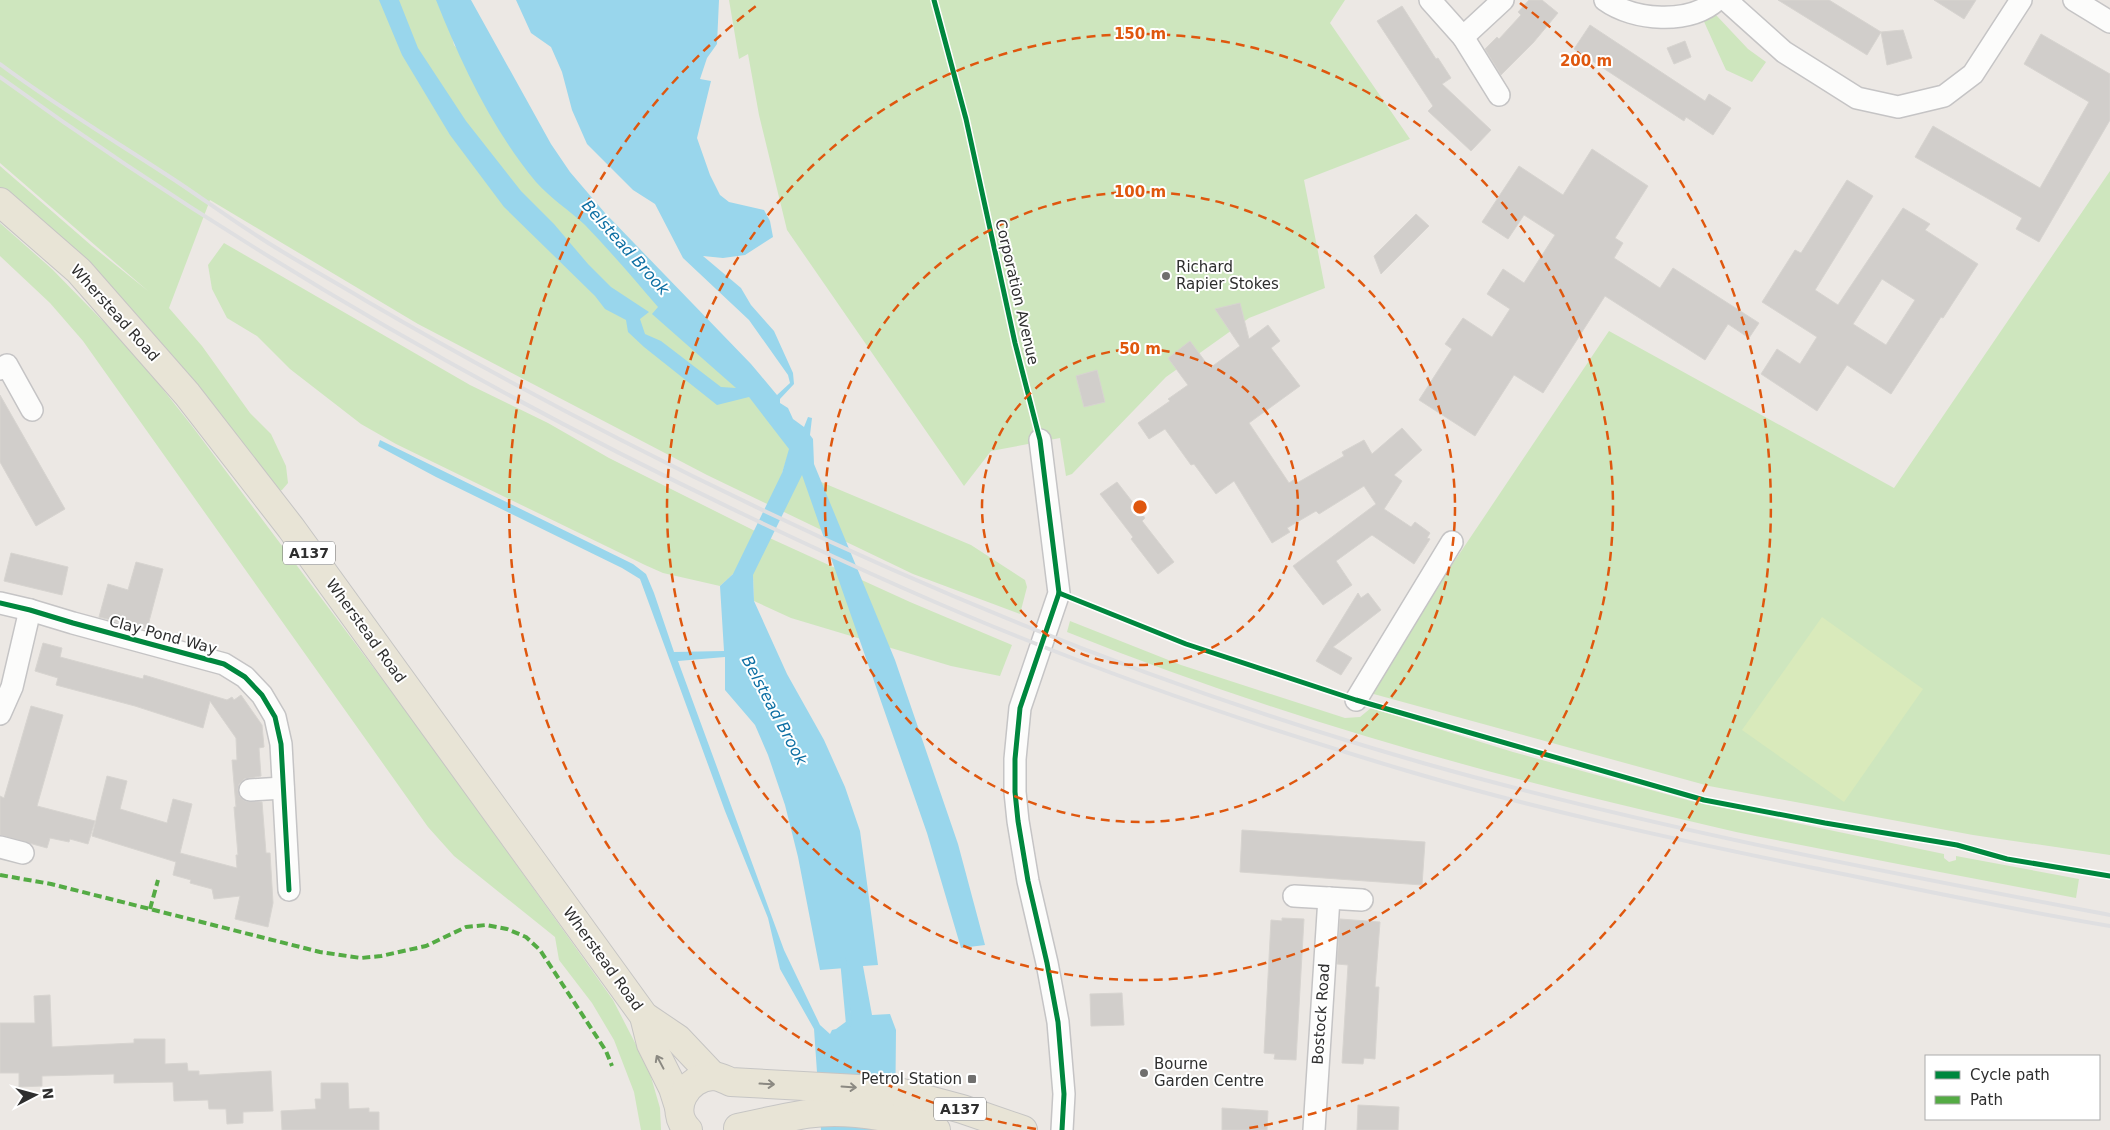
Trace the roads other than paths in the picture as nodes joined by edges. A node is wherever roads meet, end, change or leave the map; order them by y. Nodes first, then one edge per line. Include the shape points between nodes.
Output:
1 (1430, 0) edge
2 (1503, 0) edge
3 (1605, 0) edge
4 (1717, 0) edge
5 (1726, 0) edge
6 (2021, 0) edge
7 (2074, 0) edge
8 (2110, 22) edge
9 (1463, 37) junction
10 (1498, 95) dead end
11 (0, 202) edge
12 (0, 369) edge
13 (32, 410) dead end
14 (1040, 440) dead end
15 (1452, 542) dead end
16 (0, 603) edge
17 (30, 610) junction
18 (1356, 700) dead end
19 (0, 714) edge
20 (283, 788) junction
21 (250, 790) dead end
22 (0, 847) edge
23 (23, 853) dead end
24 (289, 890) dead end
25 (1294, 896) dead end
26 (1329, 898) junction
27 (1362, 900) dead end
28 (644, 1016) junction
29 (722, 1079) junction
30 (684, 1118) edge
31 (737, 1129) edge
32 (936, 1130) edge
33 (1022, 1130) edge
34 (1062, 1130) edge
35 (1314, 1130) edge

1 - 9 street
2 - 9 street
3 - 4 street via 1617,8 1647,18 1678,16 1708,8
5 - 6 street via 1784,52 1818,74 1857,98 1898,107 1944,96 1973,74
7 - 8 street
9 - 10 street
11 - 28 main road, Wherstead Road / A137 via 79,271 187,394 291,528
12 - 13 street via 7,365
14 - 34 street via 1059,593 1020,708 1015,792 1028,880 1058,1022 1064,1094
15 - 18 street
16 - 17 street, Clay Pond Way
17 - 19 street via 12,687
17 - 20 street, Clay Pond Way via 224,664 245,677 262,695 275,717 281,744
20 - 21 street
20 - 24 street, Clay Pond Way
22 - 23 street
25 - 26 street
26 - 27 street
26 - 35 street, Bostock Road
28 - 29 main road, A137 via 678,1040
30 -> 28 main road, A137 via 673,1088 650,1044
29 - 30 main road, A137 via 699,1079 690,1085 682,1096
29 - 31 main road, A137 via 738,1089 743,1105
29 -> 33 main road, A137 via 896,1091
31 - 32 main road, A137 via 807,1114 835,1112 895,1119

